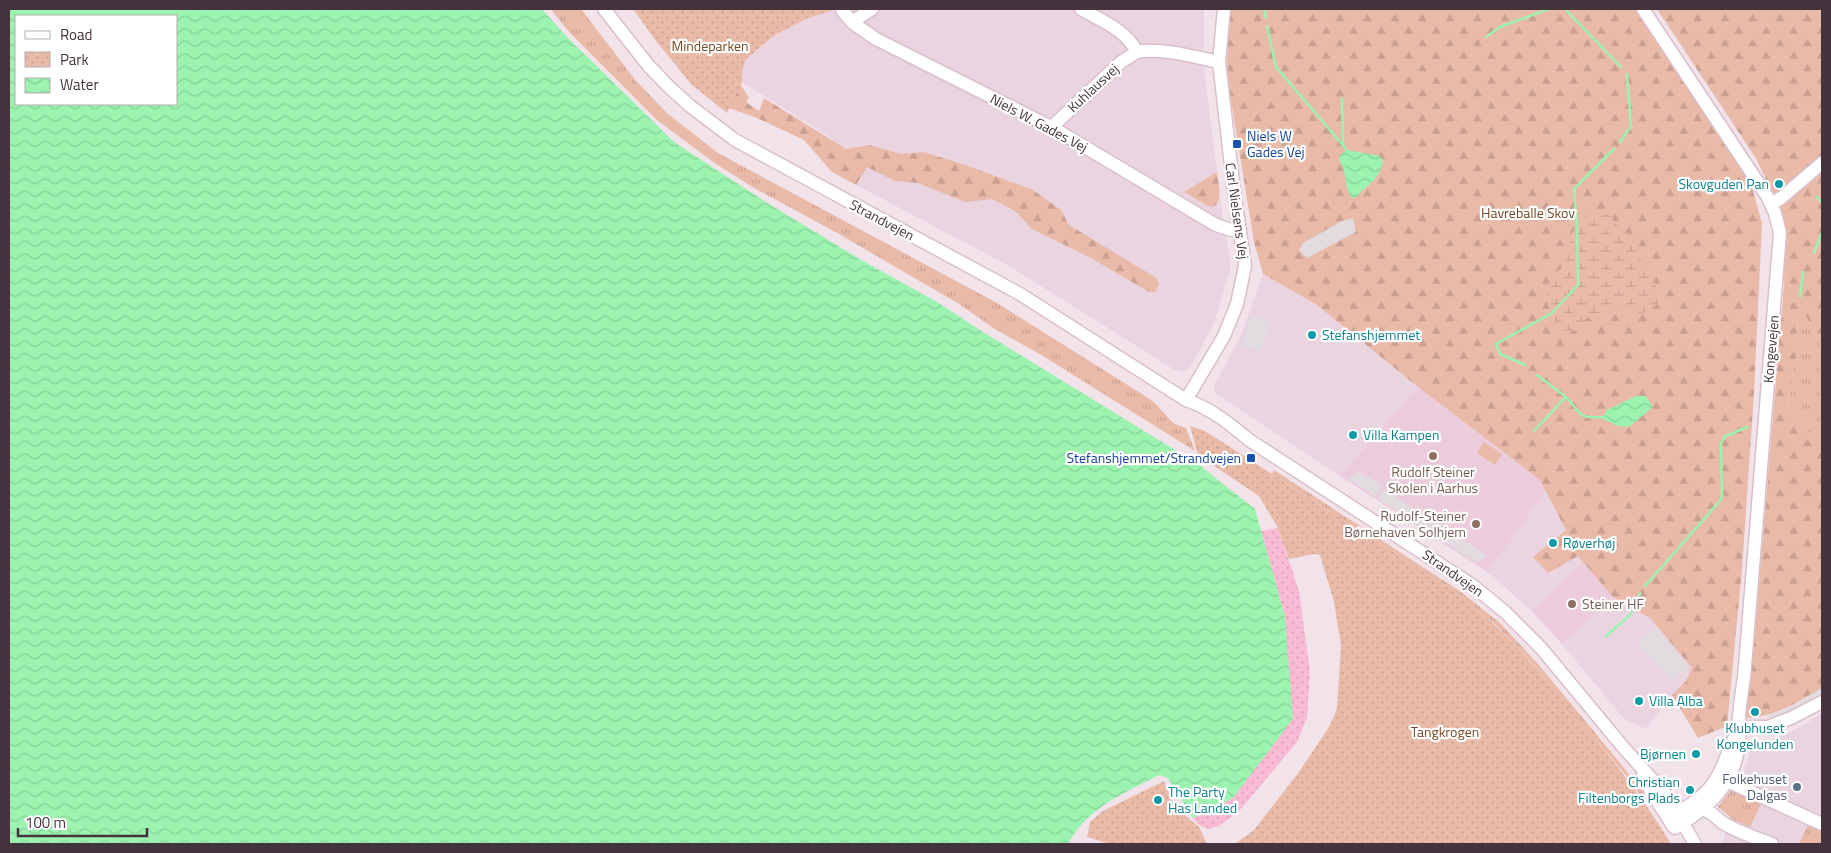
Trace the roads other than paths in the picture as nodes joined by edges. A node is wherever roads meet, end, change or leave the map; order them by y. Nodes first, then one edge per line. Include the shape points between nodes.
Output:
1 (604, 9) edge
2 (612, 9) edge
3 (872, 9) edge
4 (1082, 9) edge
5 (1224, 9) edge
6 (1643, 9) edge
7 (842, 10) dead end
8 (853, 23) junction
9 (635, 48) junction
10 (1137, 52) junction
11 (1219, 62) junction
12 (1053, 128) junction
13 (1822, 163) edge
14 (1771, 204) junction
15 (1240, 229) junction
16 (1186, 400) junction
17 (1822, 702) edge
18 (1738, 727) junction
19 (1727, 781) junction
20 (1712, 785) junction
21 (1703, 810) junction
22 (1676, 821) junction
23 (1822, 824) edge
24 (1686, 844) edge
25 (1695, 844) edge
26 (1772, 844) edge

1 - 9 street, Strandvejen
2 - 9 street
3 - 8 street
4 - 10 street via 1120,31
5 - 11 street, Carl Nielsens Vej
6 - 14 street, Kongevejen
7 - 8 street, Niels W. Gades Vej
8 - 12 street, Niels W. Gades Vej via 876,39
9 - 16 street, Strandvejen via 669,87 735,140 1020,294
10 - 11 street via 1158,51
10 - 12 street, Kuhlausvej via 1121,62
11 - 15 street, Carl Nielsens Vej
12 - 15 street, Niels W. Gades Vej via 1216,225
13 - 14 street
14 - 18 street, Kongevejen via 1780,240
15 - 16 street, Carl Nielsens Vej via 1245,266 1236,304 1224,336
16 - 22 street, Strandvejen via 1202,405 1249,440 1478,589 1510,616 1623,747
17 - 18 street via 1768,727
18 - 19 street via 1736,760
18 - 20 street
19 - 20 street
19 - 21 street
19 - 23 street
20 - 22 street
21 - 22 street
21 - 26 street via 1710,811 1739,831
22 - 24 street, Strandvejen
22 - 25 street, Strandvejen

